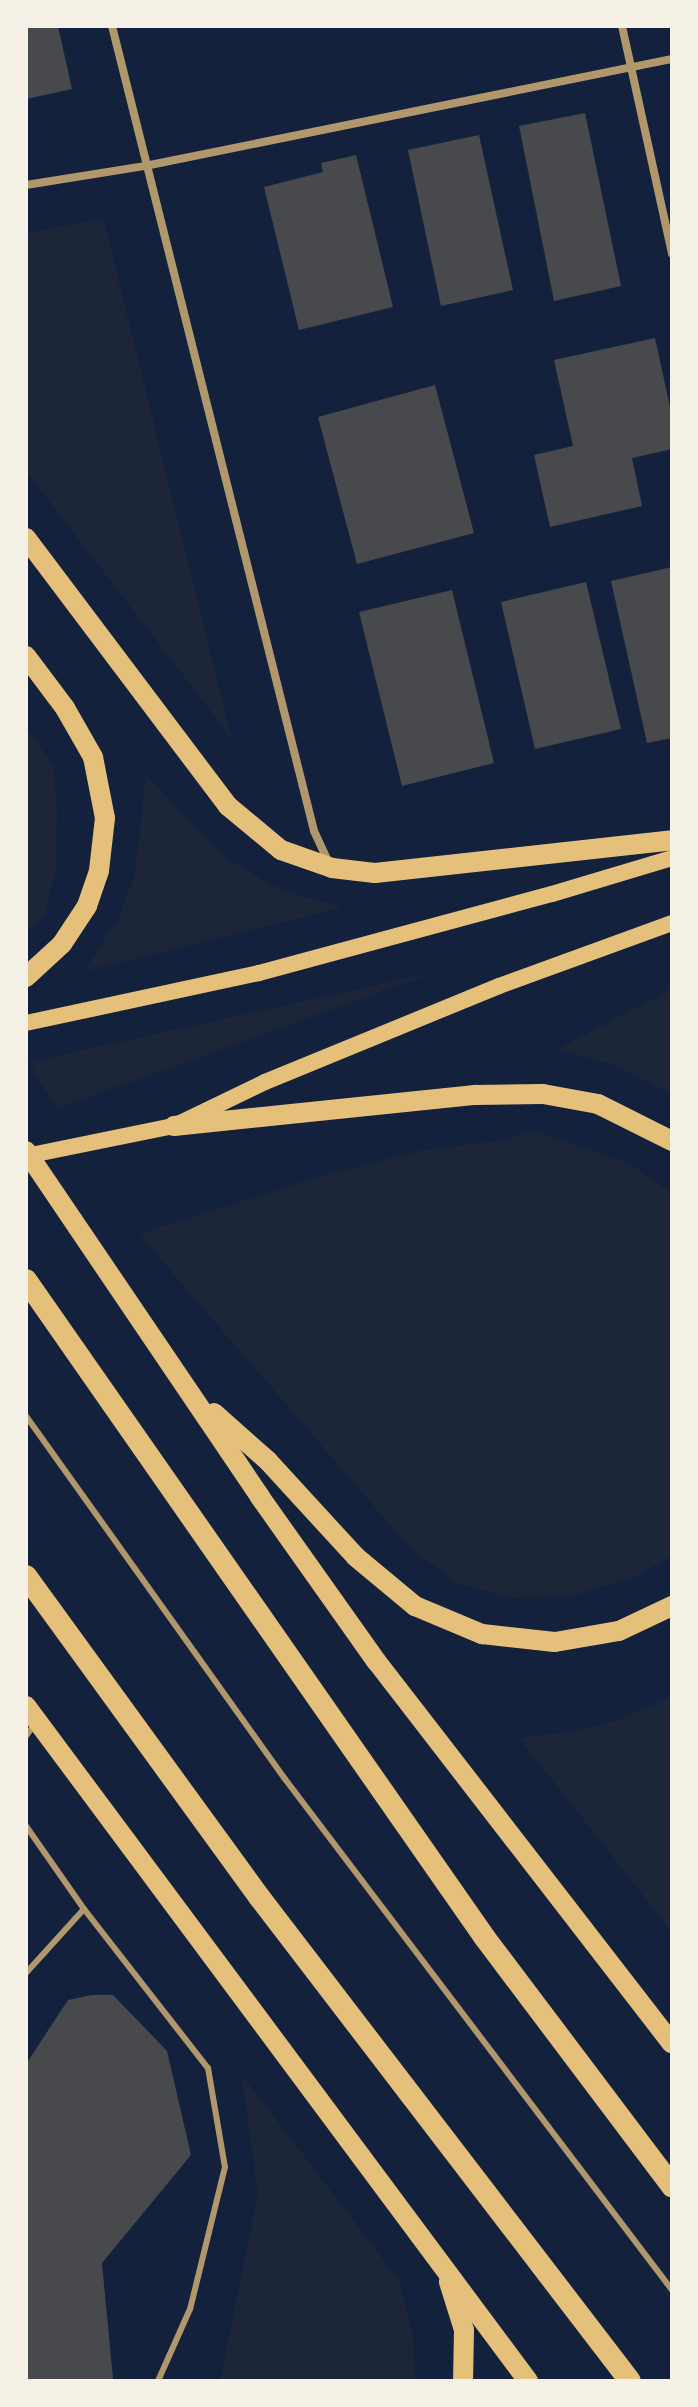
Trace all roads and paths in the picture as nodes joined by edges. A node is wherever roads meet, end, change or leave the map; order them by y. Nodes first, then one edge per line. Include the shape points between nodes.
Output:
1 (112, 26) edge
2 (622, 26) edge
3 (672, 59) edge
4 (631, 68) junction
5 (145, 166) junction
6 (26, 185) edge
7 (672, 254) edge
8 (26, 538) edge
9 (26, 656) edge
10 (672, 840) edge
11 (672, 858) edge
12 (332, 868) junction
13 (672, 923) edge
14 (26, 977) edge
15 (26, 1023) edge
16 (174, 1126) junction
17 (672, 1141) edge
18 (26, 1153) edge
19 (26, 1280) edge
20 (193, 1393) junction
21 (26, 1416) edge
22 (26, 1576) edge
23 (672, 1606) edge
24 (30, 1721) edge
25 (26, 1826) edge
26 (84, 1909) junction
27 (26, 1973) edge
28 (672, 2043) edge
29 (672, 2186) edge
30 (444, 2267) junction
31 (672, 2290) edge
32 (158, 2381) edge
33 (463, 2381) edge
34 (528, 2381) edge
35 (630, 2381) edge

1 - 5 street
2 - 4 street
3 - 4 street
4 - 5 street
4 - 7 street
5 - 6 street
5 - 12 street via 314,831
8 - 12 main road via 228,806 281,850
9 - 14 main road via 93,757 105,818 99,871 87,906 62,944
10 - 12 main road via 375,873
11 - 15 main road via 259,973
13 - 16 main road via 469,998 265,1082
16 - 17 main road via 475,1095 543,1094 598,1104
16 - 18 main road
18 - 20 main road
19 - 29 highway via 485,1938
20 - 23 main road via 268,1461 356,1557 415,1606 482,1634 555,1642 619,1631
20 - 28 main road via 377,1662
21 - 31 lane via 285,1779
22 - 35 highway via 260,1898
24 - 30 main road
25 - 26 lane
26 - 27 lane
26 - 32 lane via 208,2068 225,2167 190,2309
30 - 33 main road via 464,2330
30 - 34 main road

